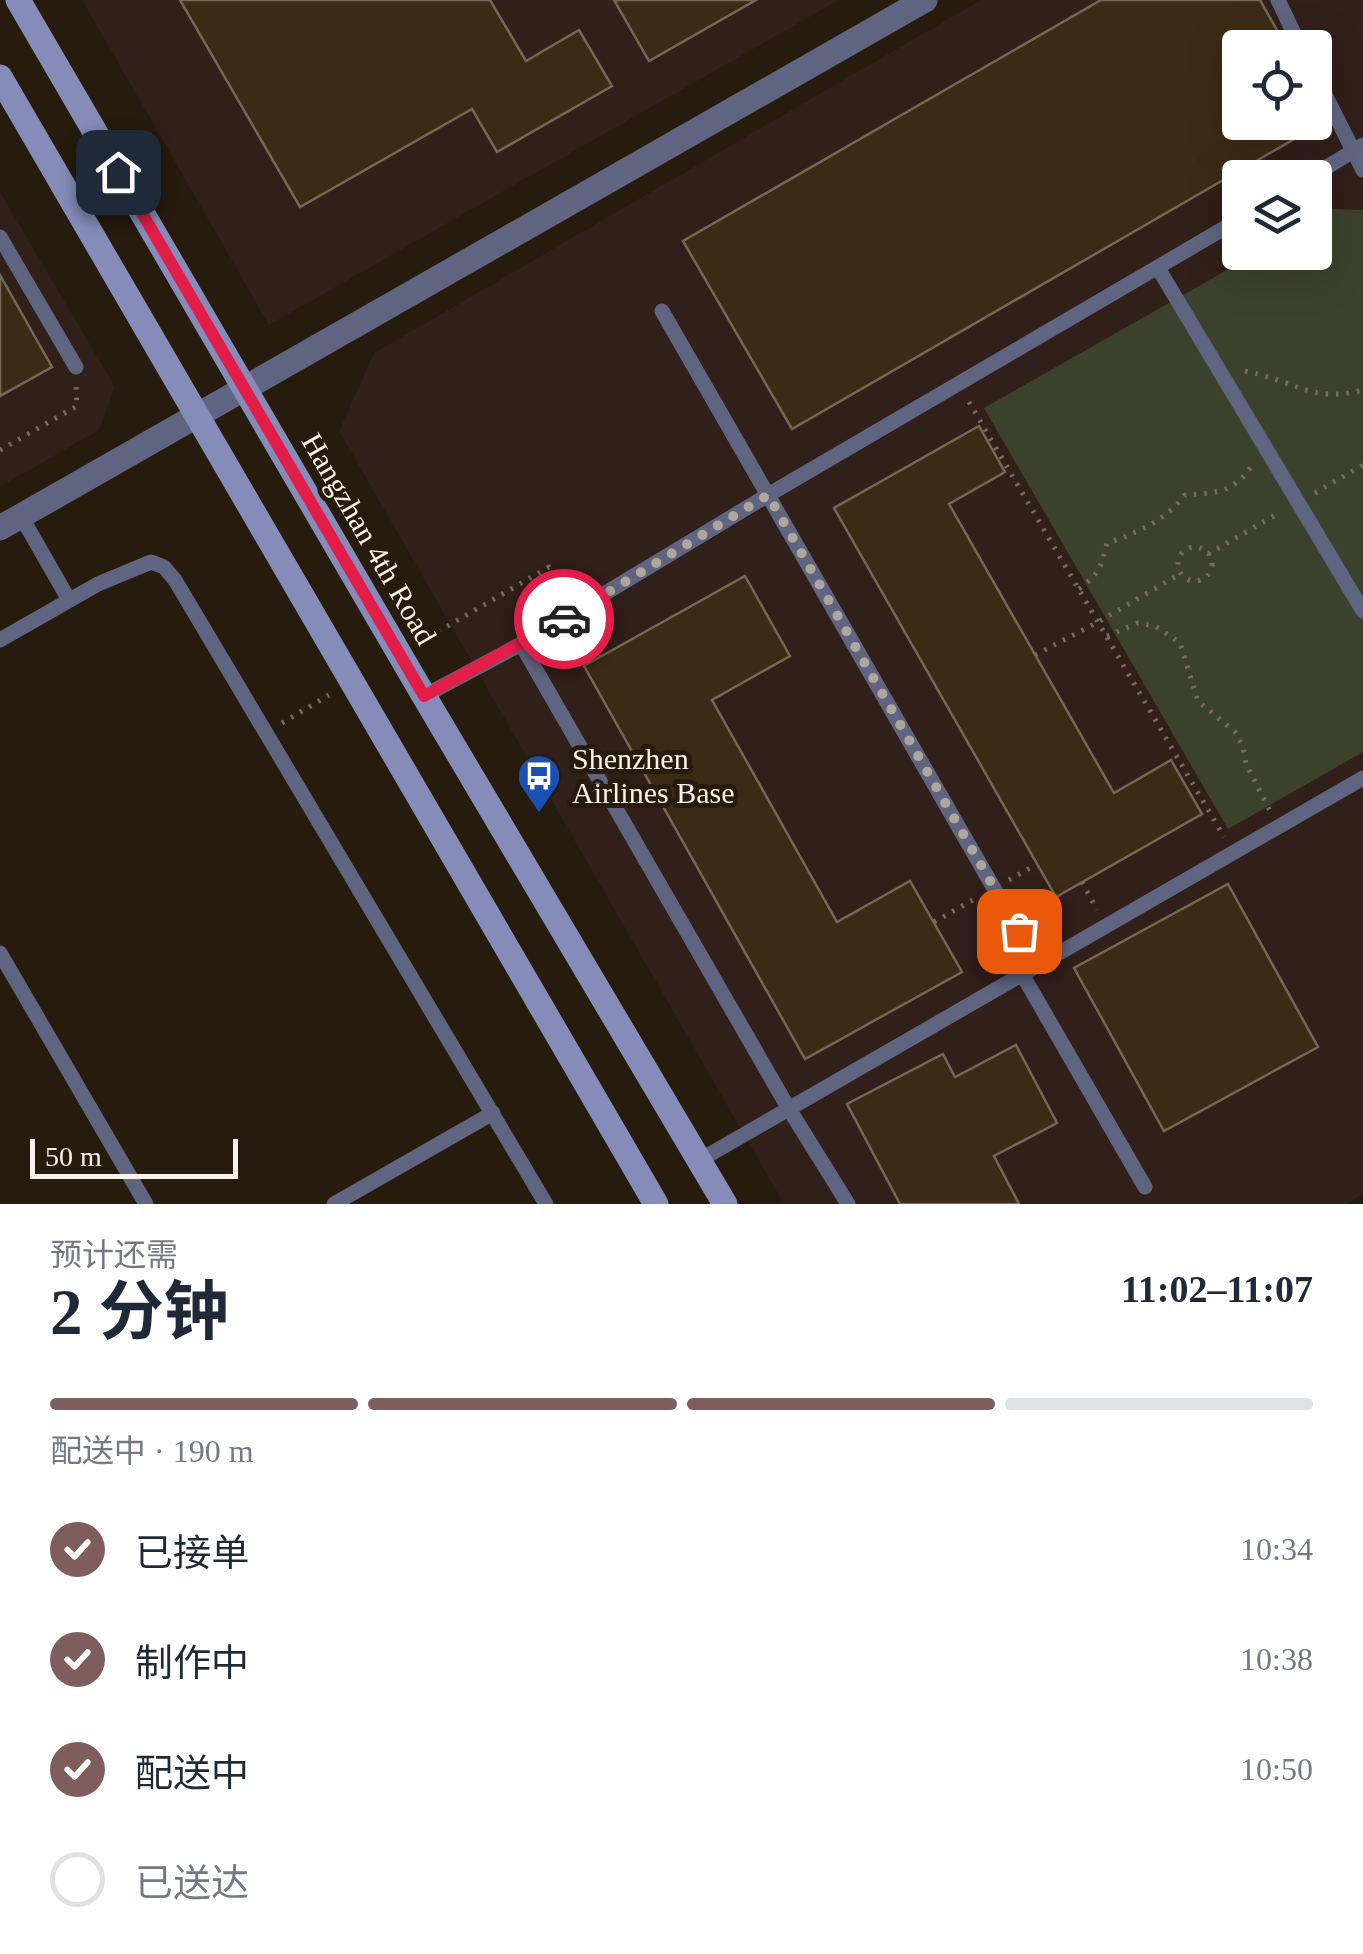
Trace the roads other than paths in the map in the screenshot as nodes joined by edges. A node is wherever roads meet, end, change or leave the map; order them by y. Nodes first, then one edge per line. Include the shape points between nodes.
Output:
1 (18, 0) edge
2 (925, 0) edge
3 (1278, 0) edge
4 (1292, 30) edge
5 (0, 78) edge
6 (1332, 104) edge
7 (1358, 148) edge
8 (1332, 164) edge
9 (1363, 170) edge
10 (1222, 230) edge
11 (0, 236) edge
12 (1158, 268) junction
13 (662, 312) dead end
14 (76, 367) road end
15 (244, 389) junction
16 (196, 416) junction
17 (768, 495) junction
18 (10, 522) edge
19 (69, 600) junction
20 (1363, 612) edge
21 (0, 640) edge
22 (522, 644) junction
23 (424, 696) junction
24 (1363, 778) edge
25 (0, 953) edge
26 (1038, 964) junction
27 (1022, 974) junction
28 (789, 1108) junction
29 (493, 1113) junction
30 (700, 1160) junction
31 (1145, 1187) dead end
32 (146, 1204) edge
33 (334, 1204) edge
34 (546, 1204) edge
35 (656, 1204) edge
36 (726, 1204) edge
37 (848, 1204) edge

1 - 15 street, Hangzhan 4th Road
2 - 15 street
3 - 4 lane
5 - 16 street
6 - 7 lane
7 - 8 lane
7 - 9 lane
10 - 12 lane
11 - 14 lane
12 - 17 lane
12 - 20 lane
13 - 17 lane
15 - 16 street
15 - 23 street, Hangzhan 4th Road
16 - 18 street
16 - 35 street
17 - 22 lane
17 - 26 lane
18 - 19 lane
19 - 21 lane
19 - 29 lane via 151,562 175,580
22 - 23 lane
22 - 28 lane
23 - 30 street, Hangzhan 4th Road
24 - 26 lane
25 - 32 lane
26 - 27 lane
27 - 28 lane
27 - 31 lane
28 - 30 lane
28 - 37 lane
29 - 33 lane
29 - 34 lane
30 - 36 street, Hangzhan 4th Road

